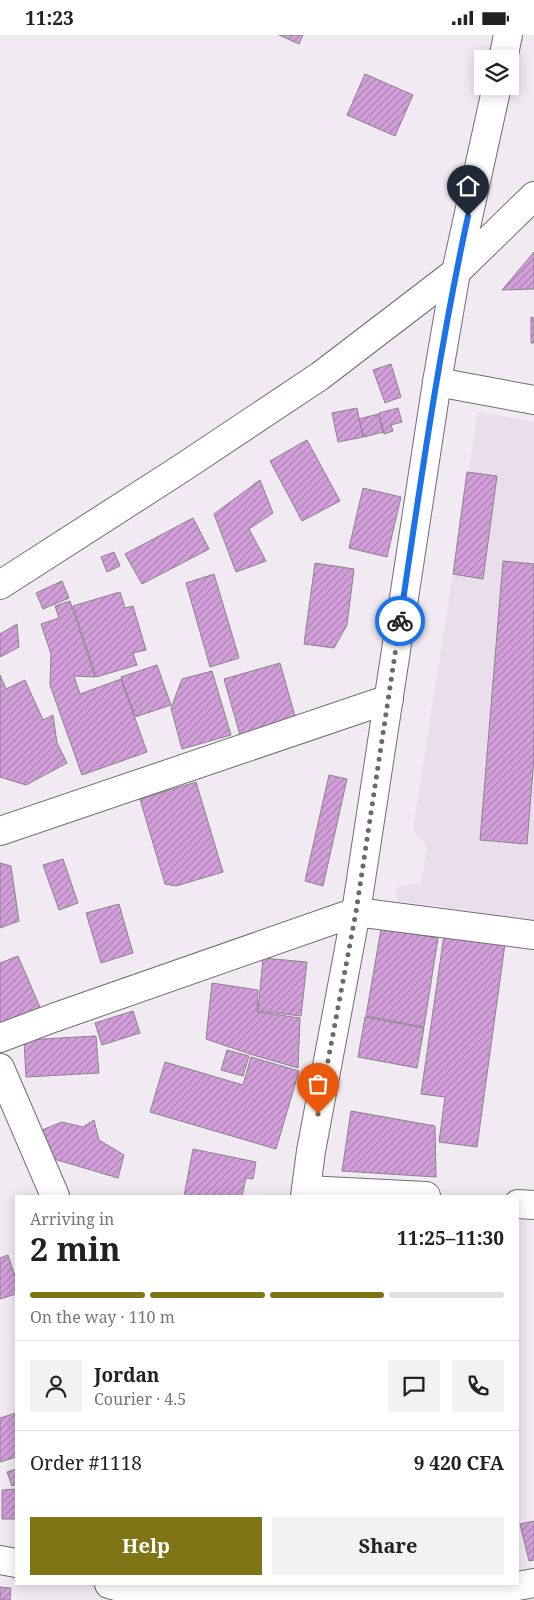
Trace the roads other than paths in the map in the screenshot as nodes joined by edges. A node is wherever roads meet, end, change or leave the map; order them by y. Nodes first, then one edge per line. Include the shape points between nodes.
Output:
1 (508, 35) edge
2 (504, 50) edge
3 (494, 95) edge
4 (534, 196) edge
5 (456, 272) junction
6 (437, 382) junction
7 (534, 400) edge
8 (0, 585) edge
9 (389, 699) junction
10 (0, 831) edge
11 (356, 912) junction
12 (534, 935) edge
13 (0, 1038) edge
14 (0, 1068) edge
15 (306, 1193) edge
16 (55, 1195) edge
17 (386, 1195) edge
18 (519, 1204) edge
19 (534, 1205) edge
20 (0, 1560) edge
21 (15, 1563) edge
22 (534, 1583) edge
23 (113, 1585) edge
24 (501, 1591) edge
25 (307, 1594) edge

1 - 2 street
3 - 5 street
4 - 5 street
5 - 6 street
5 - 8 street via 312,382
6 - 7 street
6 - 9 street
9 - 10 street
9 - 11 street
11 - 12 street
11 - 13 street
11 - 15 street
14 - 16 street
15 - 17 street
18 - 19 street
20 - 21 street
22 - 24 street
23 - 25 street via 163,1599
24 - 25 street

